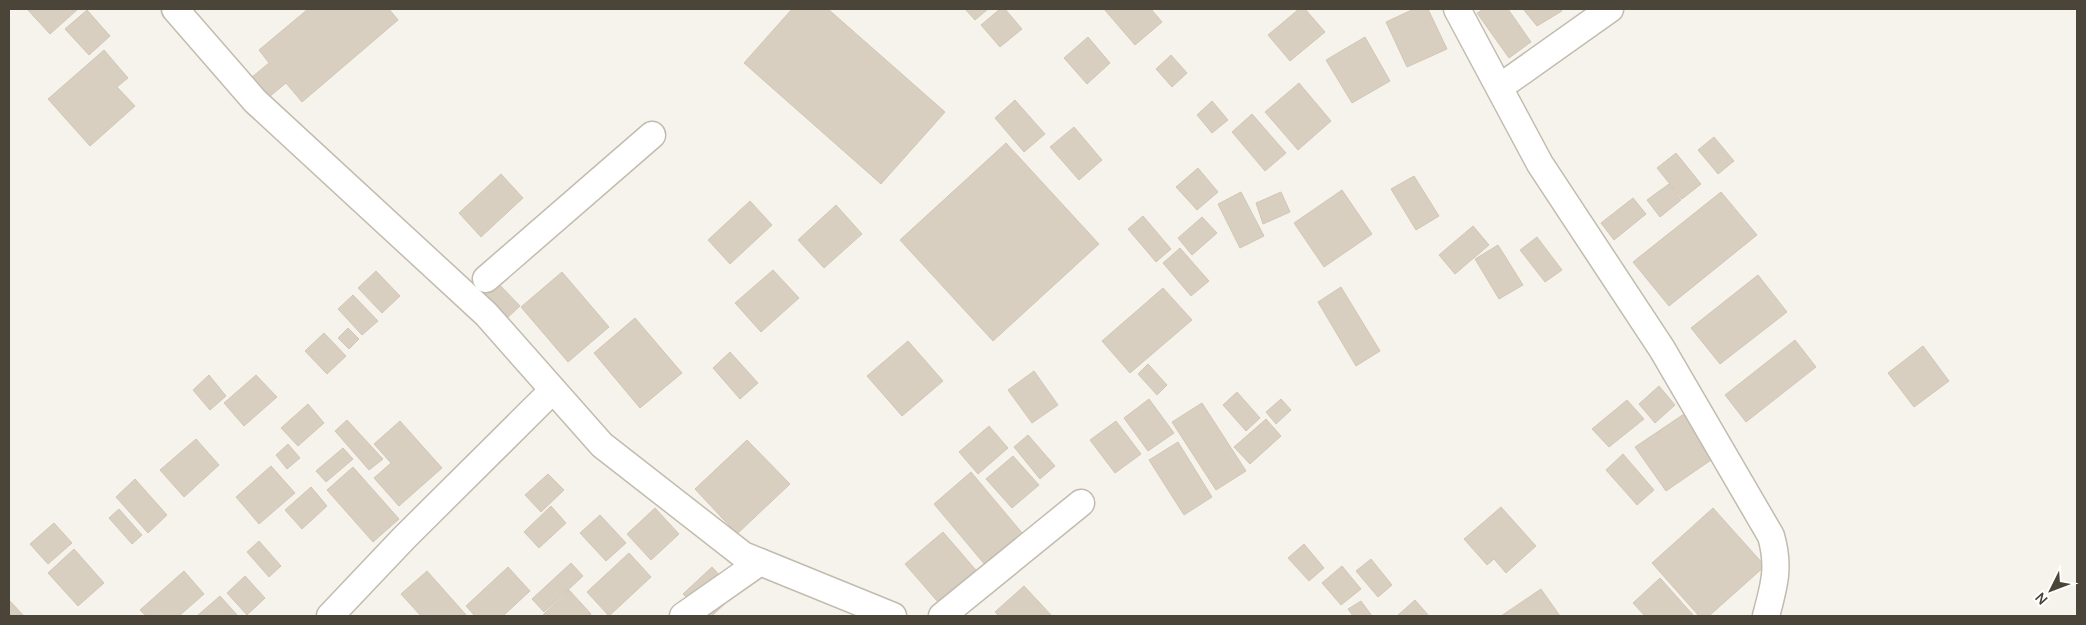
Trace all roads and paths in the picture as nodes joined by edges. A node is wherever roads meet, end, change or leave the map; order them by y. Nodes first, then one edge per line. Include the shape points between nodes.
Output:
1 (175, 9) edge
2 (1457, 9) edge
3 (1610, 9) edge
4 (1500, 87) junction
5 (652, 135) dead end
6 (486, 279) dead end
7 (553, 390) junction
8 (1080, 503) dead end
9 (760, 562) junction
10 (330, 616) edge
11 (683, 616) edge
12 (893, 616) edge
13 (942, 616) edge
14 (1766, 616) edge

1 - 7 street via 255,101 486,314
2 - 4 street
3 - 4 street
4 - 14 street via 1540,164 1662,349 1771,536 1776,555 1776,576
5 - 6 street
7 - 9 street via 602,445 743,555
7 - 10 street
8 - 13 street
9 - 11 street
9 - 12 street

